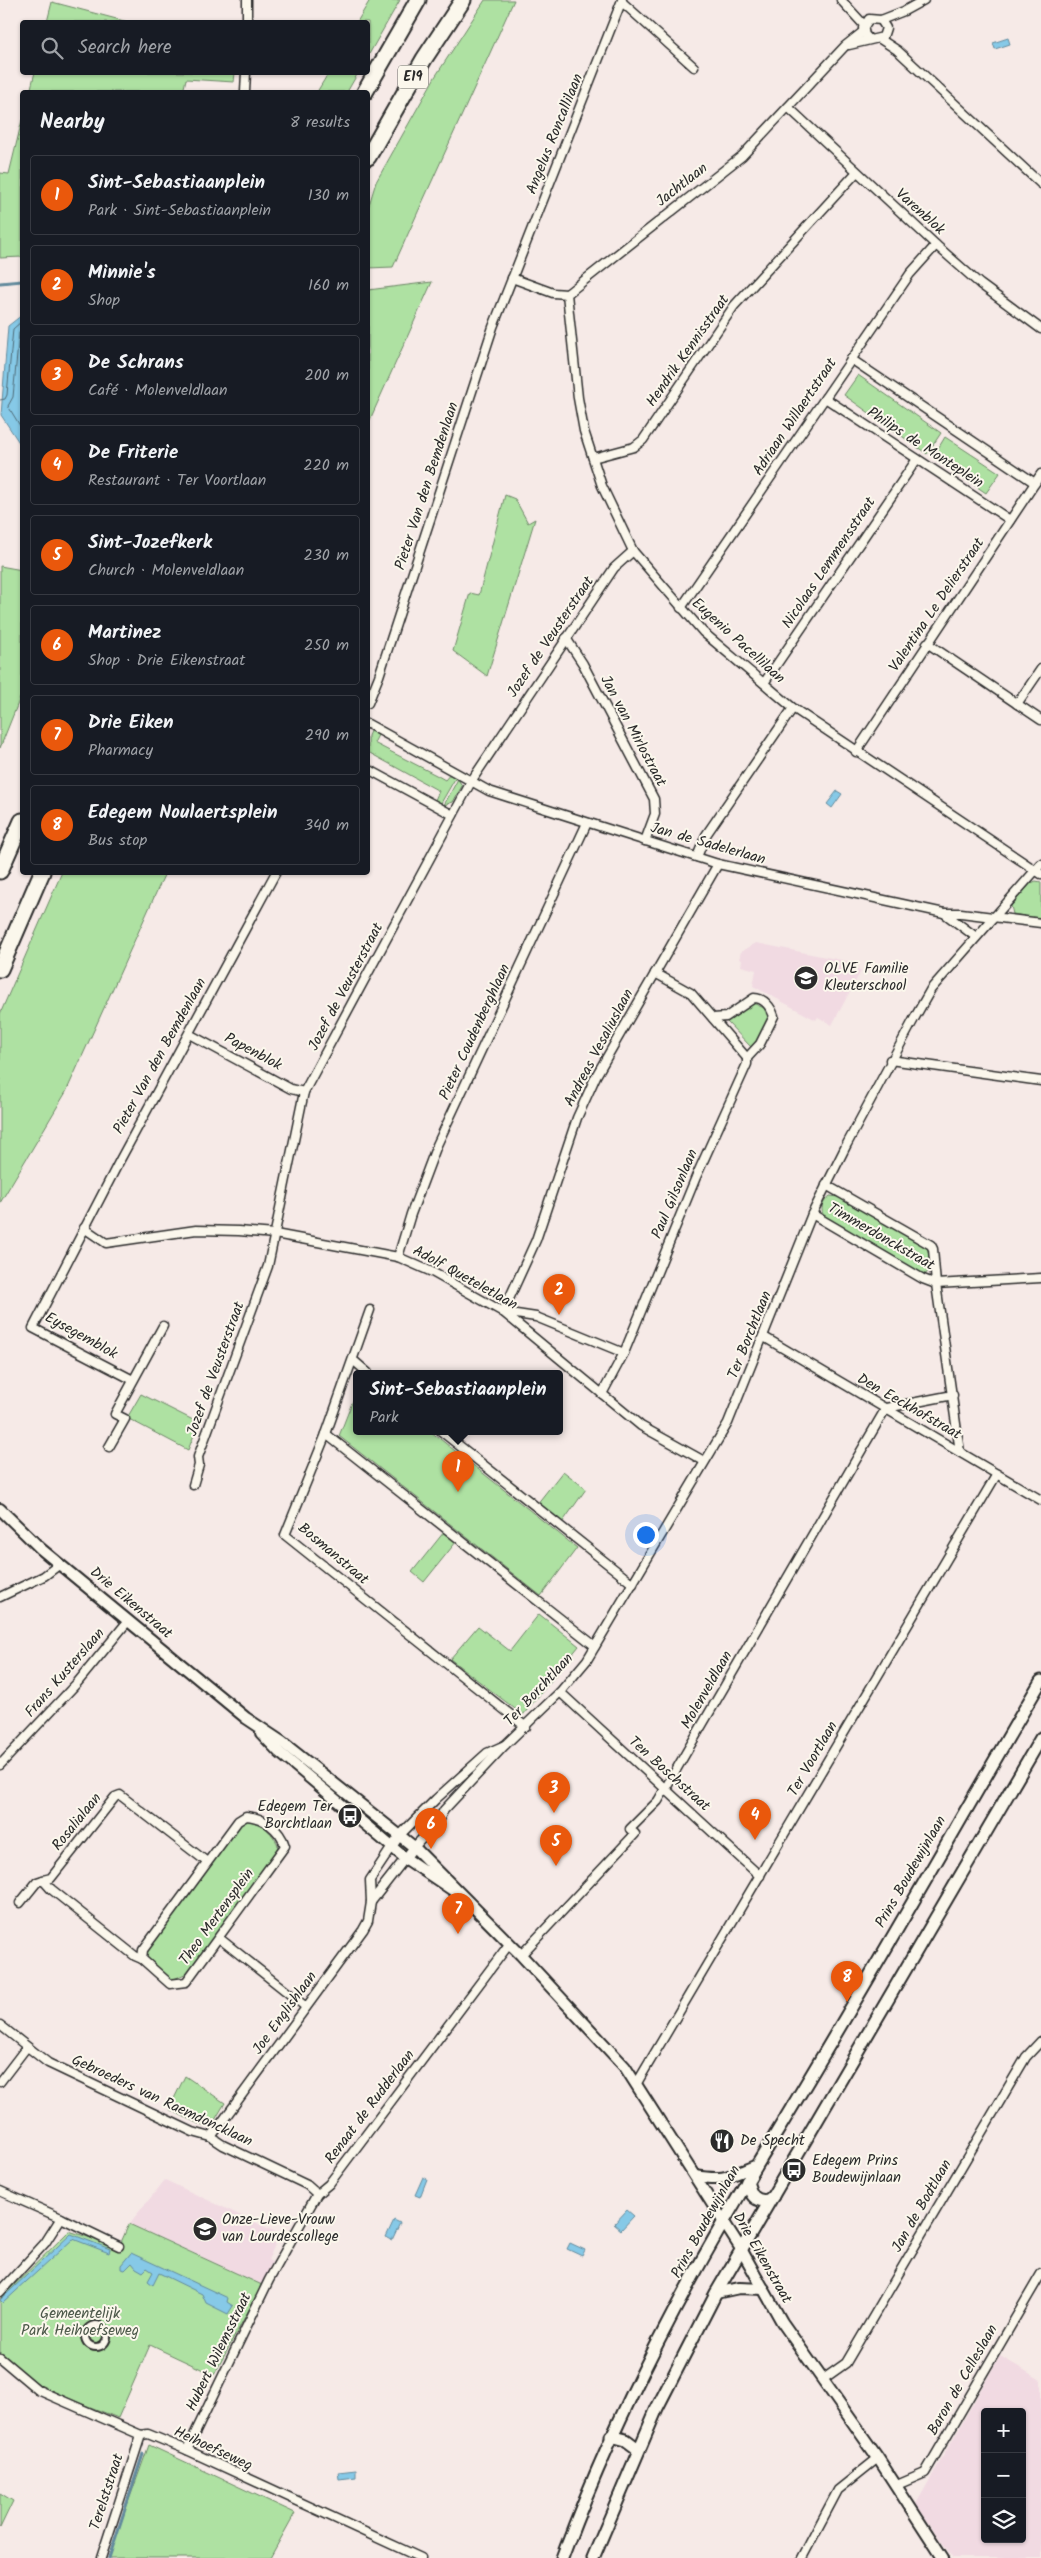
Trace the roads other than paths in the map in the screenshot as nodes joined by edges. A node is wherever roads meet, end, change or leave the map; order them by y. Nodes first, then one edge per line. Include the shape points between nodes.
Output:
1 (248, 0) edge
2 (418, 0) edge
3 (463, 0) edge
4 (924, 0) edge
5 (622, 1) edge
6 (844, 3) edge
7 (904, 11) junction
8 (247, 20) edge
9 (881, 20) junction
10 (866, 25) junction
11 (884, 34) junction
12 (869, 39) junction
13 (845, 46) junction
14 (694, 67) dead end
15 (246, 75) edge
16 (245, 90) edge
17 (366, 90) edge
18 (788, 107) junction
19 (370, 154) edge
20 (856, 173) junction
21 (1041, 184) edge
22 (936, 245) junction
23 (512, 278) junction
24 (567, 294) junction
25 (1041, 329) edge
26 (851, 359) junction
27 (825, 398) junction
28 (593, 458) junction
29 (918, 459) junction
30 (1041, 474) edge
31 (1035, 483) junction
32 (1010, 520) junction
33 (633, 551) junction
34 (681, 608) junction
35 (566, 638) junction
36 (926, 643) junction
37 (1041, 668) edge
38 (764, 683) junction
39 (370, 698) edge
40 (1017, 704) junction
41 (793, 708) junction
42 (1041, 720) edge
43 (370, 725) edge
44 (856, 752) junction
45 (370, 770) edge
46 (472, 780) junction
47 (453, 815) junction
48 (587, 823) junction
49 (20, 826) edge
50 (645, 841) junction
51 (697, 857) junction
52 (718, 864) junction
53 (1041, 864) edge
54 (0, 871) edge
55 (1038, 872) edge
56 (41, 875) edge
57 (274, 875) edge
58 (944, 913) junction
59 (992, 918) junction
60 (1041, 924) edge
61 (976, 937) junction
62 (0, 969) edge
63 (655, 973) junction
64 (713, 1018) junction
65 (189, 1034) junction
66 (747, 1058) junction
67 (890, 1060) junction
68 (1041, 1081) edge
69 (304, 1092) junction
70 (826, 1185) junction
71 (812, 1214) junction
72 (84, 1228) junction
73 (275, 1234) junction
74 (71, 1254) joint
75 (398, 1257) junction
76 (1041, 1278) edge
77 (936, 1284) junction
78 (370, 1310) dead end
79 (503, 1312) junction
80 (163, 1326) dead end
81 (764, 1337) junction
82 (624, 1354) junction
83 (352, 1360) junction
84 (364, 1370) edge
85 (133, 1380) junction
86 (602, 1394) junction
87 (953, 1395) junction
88 (886, 1408) junction
89 (326, 1434) junction
90 (446, 1435) edge
91 (108, 1447) dead end
92 (960, 1452) junction
93 (704, 1461) junction
94 (996, 1474) junction
95 (193, 1485) dead end
96 (1041, 1500) edge
97 (0, 1509) edge
98 (60, 1564) junction
99 (633, 1584) junction
100 (0, 1598) edge
101 (128, 1621) junction
102 (595, 1646) junction
103 (1041, 1681) edge
104 (560, 1692) junction
105 (246, 1718) junction
106 (526, 1727) junction
107 (1041, 1738) edge
108 (505, 1745) junction
109 (0, 1765) edge
110 (666, 1790) junction
111 (400, 1835) junction
112 (392, 1847) junction
113 (414, 1847) junction
114 (405, 1858) junction
115 (207, 1862) junction
116 (760, 1876) junction
117 (43, 1880) junction
118 (462, 1896) junction
119 (371, 1902) junction
120 (20, 1903) dead end
121 (219, 1938) junction
122 (510, 1943) junction
123 (521, 1954) junction
124 (142, 1959) junction
125 (306, 2007) junction
126 (0, 2025) edge
127 (1041, 2042) edge
128 (26, 2048) junction
129 (0, 2082) edge
130 (637, 2083) junction
131 (211, 2137) junction
132 (754, 2166) junction
133 (695, 2176) junction
134 (747, 2181) junction
135 (0, 2191) edge
136 (317, 2194) junction
137 (773, 2196) junction
138 (61, 2218) junction
139 (724, 2222) junction
140 (119, 2246) dead end
141 (742, 2249) junction
142 (1041, 2274) edge
143 (764, 2288) junction
144 (0, 2292) edge
145 (263, 2293) joint
146 (716, 2293) junction
147 (0, 2358) edge
148 (822, 2380) junction
149 (141, 2435) junction
150 (611, 2436) junction
151 (638, 2449) junction
152 (187, 2450) junction
153 (878, 2458) junction
154 (897, 2485) junction
155 (101, 2558) edge
156 (421, 2558) edge
157 (562, 2558) edge
158 (593, 2558) edge
159 (802, 2558) edge
160 (943, 2558) edge

1 - 8 street
2 - 17 highway, E19
3 - 19 highway, E19 via 424,59
4 - 7 street
5 - 14 street
5 - 23 street, Angelus Roncallilaan
6 - 10 street
7 - 9 street
7 - 11 street
9 - 10 street
9 - 11 street
10 - 12 street
10 - 13 street, Jachtlaan
11 - 12 street
11 - 21 street via 897,50
12 - 13 street
13 - 18 street, Jachtlaan
15 - 16 street
18 - 20 street, Varenblok
18 - 24 street, Jachtlaan via 742,156
20 - 22 street, Varenblok
20 - 28 street, Hendrik Kennisstraat via 734,306 643,440 634,447
22 - 25 street, Varenblok via 980,284
22 - 26 street, Adriaan Willaertstraat via 910,274
23 - 24 street via 553,293
23 - 39 street, Pieter Van den Bemdenlaan
24 - 28 street, Eugenio Pacellilaan via 578,398
26 - 27 street, Adriaan Willaertstraat
26 - 31 street, Philips de Monteplein
27 - 29 street, Philips de Monteplein
27 - 34 street, Adriaan Willaertstraat
28 - 33 street, Eugenio Pacellilaan via 602,486
29 - 32 street, Philips de Monteplein
29 - 38 street, Nicolaas Lemmensstraat
30 - 31 street, Valentina Le Delierstraat
31 - 32 street, Valentina Le Delierstraat
32 - 36 street, Valentina Le Delierstraat
33 - 34 street, Eugenio Pacellilaan
33 - 35 street, Jozef de Veusterstraat via 614,568
34 - 38 street, Eugenio Pacellilaan via 703,632
35 - 46 street, Jozef de Veusterstraat
35 - 50 street, Jan van Mirlostraat via 654,799 655,814
36 - 40 street
36 - 44 street, Valentina Le Delierstraat
37 - 40 street
38 - 41 street, Eugenio Pacellilaan
40 - 42 street
41 - 44 street, Eugenio Pacellilaan
41 - 51 street via 706,835
43 - 46 street, Jan de Sadelerlaan
44 - 55 street, Eugenio Pacellilaan
45 - 47 street
46 - 47 street, Jozef de Veusterstraat
46 - 48 street, Jan de Sadelerlaan via 489,791
47 - 69 street, Jozef de Veusterstraat
48 - 50 street, Jan de Sadelerlaan
48 - 75 street, Pieter Coudenberghlaan via 437,1145
49 - 54 highway
50 - 51 street, Jan de Sadelerlaan
51 - 52 street, Jan de Sadelerlaan
52 - 58 street, Jan de Sadelerlaan
52 - 63 street, Andreas Vesaliuslaan
53 - 55 street, Ter Borchtlaan
55 - 59 street, Ter Borchtlaan
56 - 62 highway
57 - 65 street, Pieter Van den Bemdenlaan
58 - 59 street, Jan de Sadelerlaan
58 - 61 street, Jan de Sadelerlaan
59 - 60 street, Jan de Sadelerlaan
59 - 61 street, Ter Borchtlaan
61 - 67 street, Ter Borchtlaan via 931,989
63 - 64 street via 691,994
63 - 79 street, Andreas Vesaliuslaan via 588,1093 536,1240
64 - 66 street
64 - 66 street, Paul Gilsonlaan via 726,1017 754,998 759,998 772,1009 774,1016 760,1044
65 - 69 street, Papenblok via 291,1089
65 - 72 street, Pieter Van den Bemdenlaan
66 - 82 street, Paul Gilsonlaan
67 - 68 street
67 - 70 street, Ter Borchtlaan
69 - 73 street, Jozef de Veusterstraat
70 - 71 street, Ter Borchtlaan
70 - 77 street, Timmerdonckstraat via 931,1245
71 - 77 street, Timmerdonckstraat
71 - 81 street, Ter Borchtlaan
72 - 73 street, Adolf Queteletlaan via 106,1243 196,1230
72 - 74 street, Pieter Van den Bemdenlaan
73 - 75 street, Adolf Queteletlaan
73 - 95 street, Jozef de Veusterstraat via 268,1266 198,1457
74 - 85 street, Eysegemblok via 33,1328
75 - 79 street, Adolf Queteletlaan
76 - 77 street
77 - 87 street, Timmerdonckstraat
78 - 83 street, Bosmanstraat
79 - 82 street via 536,1317
79 - 86 street, Adolf Queteletlaan
80 - 85 street
81 - 88 street, Den Eeckhofstraat
81 - 93 street, Ter Borchtlaan via 728,1423
82 - 86 street, Paul Gilsonlaan
83 - 84 street
83 - 89 street, Bosmanstraat
85 - 91 street via 115,1414 125,1419
86 - 93 street, Adolf Queteletlaan via 641,1426
87 - 88 street
87 - 92 street, Timmerdonckstraat
88 - 92 street, Den Eeckhofstraat
88 - 110 street, Molenveldlaan
89 - 102 street
89 - 106 street, Bosmanstraat via 285,1535
90 - 99 street
92 - 94 street, Den Eeckhofstraat
93 - 99 street, Ter Borchtlaan
94 - 96 street, Den Eeckhofstraat
94 - 116 street, Ter Voortlaan
97 - 98 street, Drie Eikenstraat
98 - 100 street via 44,1576
98 - 101 street, Drie Eikenstraat
99 - 102 street, Ter Borchtlaan
101 - 105 street, Drie Eikenstraat
101 - 109 street, Frans Kusterslaan via 78,1683
102 - 104 street, Ter Borchtlaan
103 - 132 main road, Prins Boudewijnlaan
104 - 106 street, Ter Borchtlaan
104 - 110 street, Ten Boschstraat
105 - 111 street, Drie Eikenstraat via 282,1742
105 - 112 street, Drie Eikenstraat via 279,1752
106 - 108 street, Ter Borchtlaan
107 - 137 main road
108 - 111 street, Ter Borchtlaan via 487,1753
108 - 113 street, Ter Borchtlaan
110 - 116 street, Ten Boschstraat
110 - 123 street, Molenveldlaan via 630,1829 635,1834
111 - 112 street, Ter Borchtlaan
111 - 113 street, Drie Eikenstraat
112 - 114 street, Drie Eikenstraat
112 - 119 street, Joe Englishlaan via 370,1880
113 - 114 street, Ter Borchtlaan
113 - 118 street, Drie Eikenstraat via 454,1884
114 - 118 street, Drie Eikenstraat
114 - 119 street, Joe Englishlaan
115 - 117 street, Rosalialaan via 120,1795 51,1878
115 - 121 street, Theo Mertensplein via 238,1821 246,1816 258,1817 269,1825 285,1846
115 - 124 street, Theo Mertensplein via 143,1950
116 - 130 street, Ter Voortlaan
117 - 120 street, Rosalialaan via 37,1882
117 - 124 street via 66,1902
118 - 122 street, Drie Eikenstraat
119 - 125 street, Joe Englishlaan via 363,1930
121 - 124 street, Theo Mertensplein via 186,1982 178,1985 170,1984
121 - 125 street
122 - 123 street, Drie Eikenstraat
122 - 136 street, Renaat de Rudderlaan via 329,2184
123 - 130 street, Drie Eikenstraat via 626,2067
125 - 131 street, Joe Englishlaan
126 - 128 street, Gebroeders van Raemdoncklaan
127 - 148 street, Jan de Bodtlaan via 1026,2057 846,2363
128 - 129 street
128 - 131 street, Gebroeders van Raemdoncklaan via 48,2063 193,2132
130 - 133 street, Drie Eikenstraat
131 - 136 street, Gebroeders van Raemdoncklaan via 307,2185
132 - 133 street via 715,2180
132 - 134 main road, Prins Boudewijnlaan
133 - 139 street, Drie Eikenstraat
134 - 137 main road via 756,2200 768,2200
134 - 139 main road, Prins Boudewijnlaan
135 - 138 street
136 - 145 street, Renaat de Rudderlaan
137 - 141 main road
138 - 140 street
138 - 144 street via 45,2244
139 - 141 street, Drie Eikenstraat
139 - 150 main road, Prins Boudewijnlaan via 672,2314
141 - 143 street, Drie Eikenstraat
141 - 146 main road
142 - 154 street, Baron de Celleslaan via 925,2473
143 - 146 street via 739,2288
143 - 148 street, Drie Eikenstraat via 782,2322
145 - 152 street, Hubert Wilemsstraat
146 - 151 main road
147 - 149 street, Heihoefseweg via 38,2390
148 - 153 street, Drie Eikenstraat
149 - 152 street, Heihoefseweg via 148,2434
149 - 155 street, Terelststraat
150 - 151 main road via 626,2440
150 - 157 main road, Prins Boudewijnlaan
151 - 158 main road
152 - 156 street, Heihoefseweg
153 - 154 street, Drie Eikenstraat
153 - 159 street via 838,2490
154 - 160 street, Drie Eikenstraat

